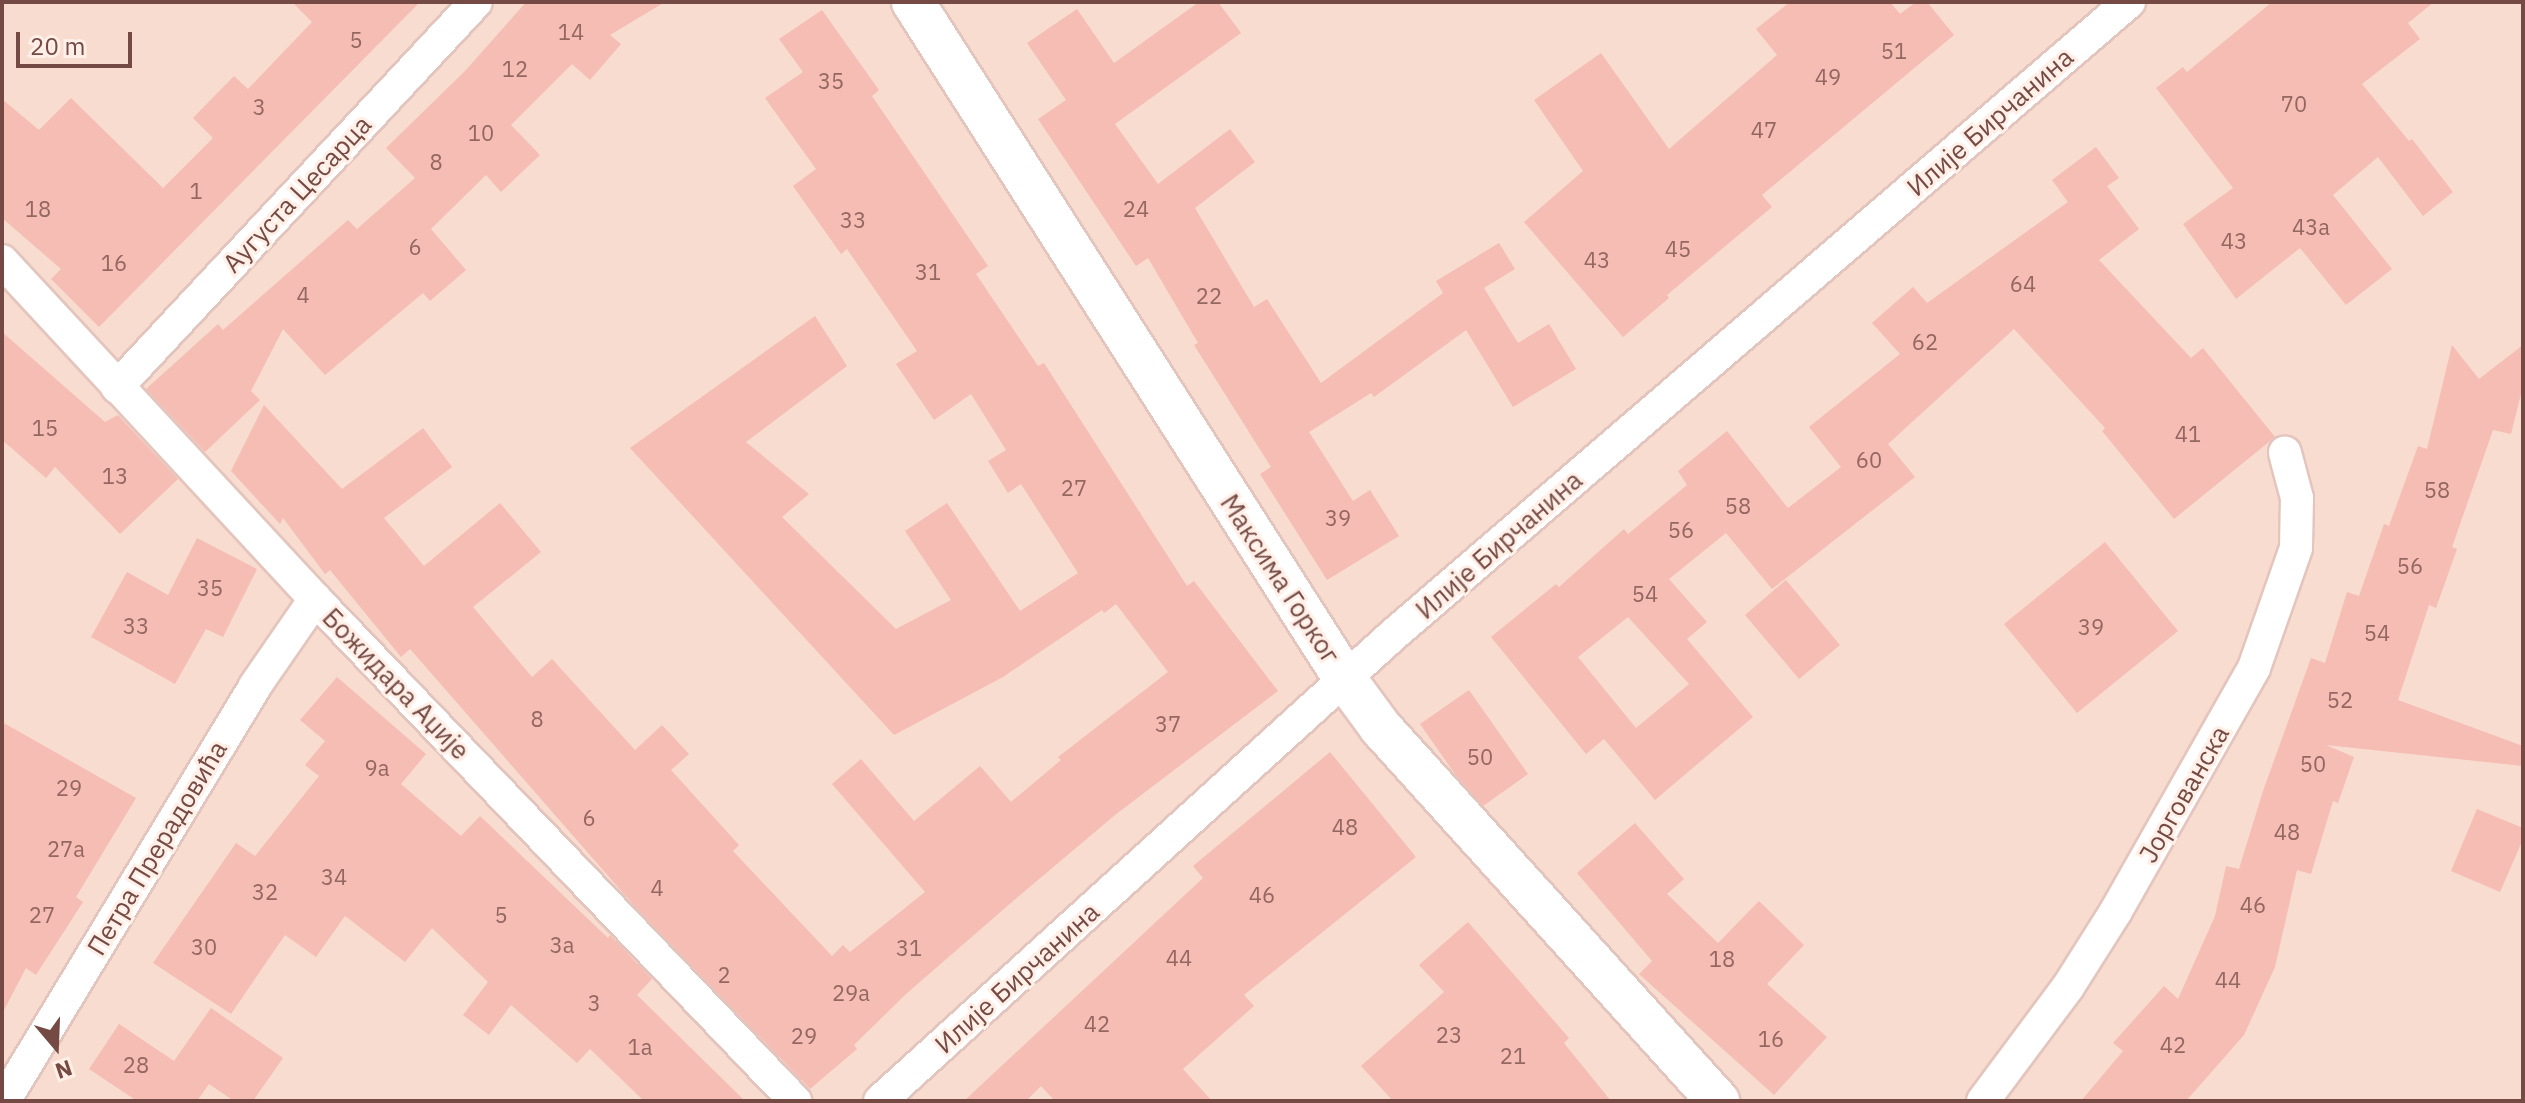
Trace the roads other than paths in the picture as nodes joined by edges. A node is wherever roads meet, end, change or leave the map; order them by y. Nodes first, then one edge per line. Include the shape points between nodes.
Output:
1 (476, 2) edge
2 (913, 2) edge
3 (2129, 2) edge
4 (2, 261) edge
5 (117, 387) junction
6 (2285, 453) dead end
7 (315, 599) junction
8 (1345, 679) junction
9 (4, 1101) edge
10 (795, 1101) edge
11 (880, 1101) edge
12 (1718, 1101) edge
13 (1983, 1101) edge

1 - 5 street, Аугуста Цесарца
2 - 8 street, Максима Горког
3 - 8 street, Илије Бирчанина
4 - 5 street, Божидара Аџије
5 - 7 street, Божидара Аџије
6 - 13 street, Јоргованска via 2297,498 2296,548 2254,668 2116,911 2068,987
7 - 9 street, Петра Прерадовића via 255,686
7 - 10 street, Божидара Аџије
8 - 11 street, Илије Бирчанина
8 - 12 street, Максима Горког via 1381,728

